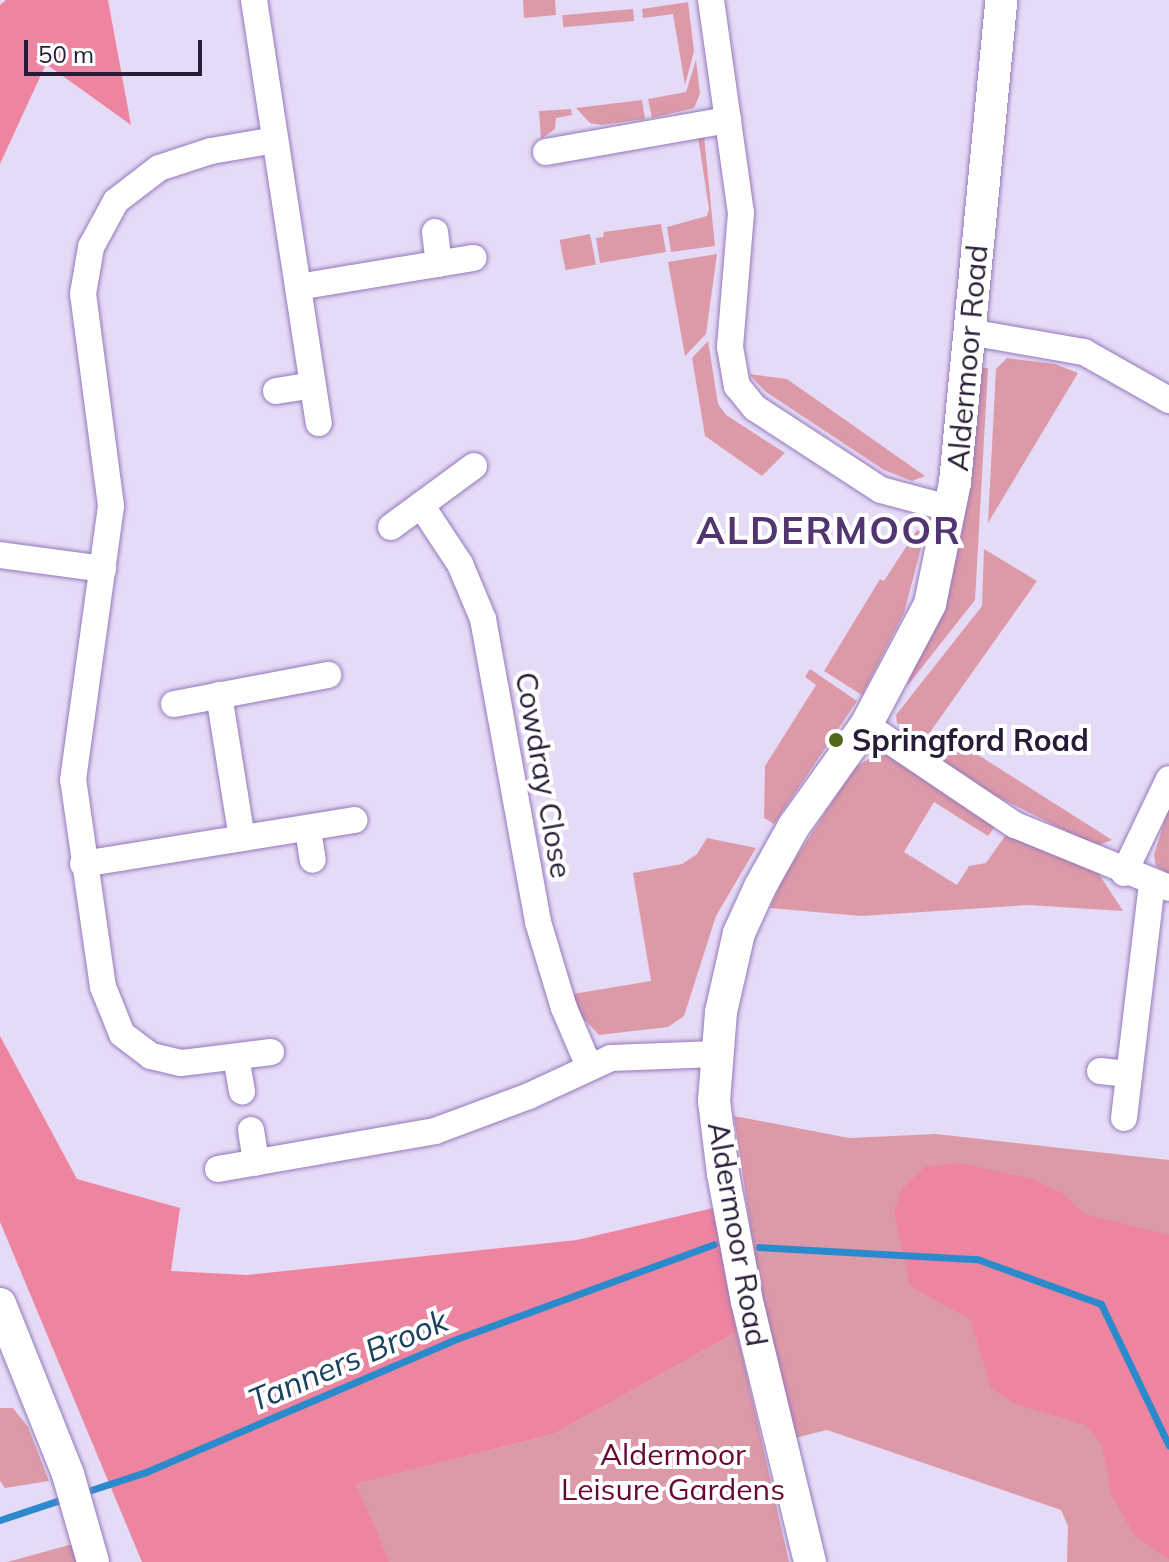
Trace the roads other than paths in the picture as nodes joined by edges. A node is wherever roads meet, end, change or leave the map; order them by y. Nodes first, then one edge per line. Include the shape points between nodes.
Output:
1 (711, 0) edge
2 (1001, 0) edge
3 (260, 1) edge
4 (728, 120) junction
5 (275, 140) junction
6 (546, 152) dead end
7 (435, 232) dead end
8 (474, 258) dead end
9 (439, 264) junction
10 (298, 287) junction
11 (969, 332) junction
12 (312, 385) junction
13 (276, 391) dead end
14 (1169, 400) edge
15 (319, 423) dead end
16 (474, 466) dead end
17 (421, 505) junction
18 (952, 509) junction
19 (391, 527) dead end
20 (0, 555) edge
21 (103, 569) junction
22 (328, 675) dead end
23 (219, 695) junction
24 (174, 704) dead end
25 (866, 725) junction
26 (1169, 779) edge
27 (354, 820) dead end
28 (308, 830) junction
29 (242, 838) junction
30 (313, 860) dead end
31 (83, 864) junction
32 (1124, 873) junction
33 (1161, 886) edge
34 (271, 1052) dead end
35 (716, 1054) junction
36 (236, 1057) junction
37 (588, 1064) junction
38 (1100, 1071) dead end
39 (1129, 1074) junction
40 (242, 1091) dead end
41 (1124, 1118) dead end
42 (251, 1130) dead end
43 (256, 1163) junction
44 (218, 1169) dead end
45 (0, 1304) edge
46 (93, 1562) edge
47 (810, 1562) edge

1 - 4 street
2 - 11 street, Aldermoor Road
3 - 5 street
4 - 6 street
4 - 18 street via 741,213 730,347 737,386 755,408 881,490
5 - 10 street
5 - 21 street via 211,151 159,168 116,201 91,247 83,294 111,506
7 - 9 street
8 - 9 street
9 - 10 street
10 - 12 street
11 - 14 street via 1084,352
11 - 18 street, Aldermoor Road
12 - 13 street
12 - 15 street
16 - 17 street
17 - 19 street
17 - 37 street, Cowdray Close via 460,564 483,619 538,922
18 - 25 street, Aldermoor Road via 930,604
20 - 21 street
21 - 31 street via 73,753
22 - 23 street
23 - 24 street
23 - 29 street
25 - 32 street via 993,812
25 - 35 street, Aldermoor Road via 794,826 739,933 723,992
26 - 32 street
27 - 28 street
28 - 29 street
28 - 30 street
29 - 31 street
31 - 36 street via 107,1005 122,1034 165,1061
32 - 33 street
33 - 39 street
34 - 36 street
35 - 37 street via 632,1055
35 - 47 street, Aldermoor Road via 714,1101 725,1188
36 - 40 street
37 - 43 street via 535,1094 455,1125 378,1144
38 - 39 street
39 - 41 street
42 - 43 street
43 - 44 street
45 - 46 street via 68,1474

